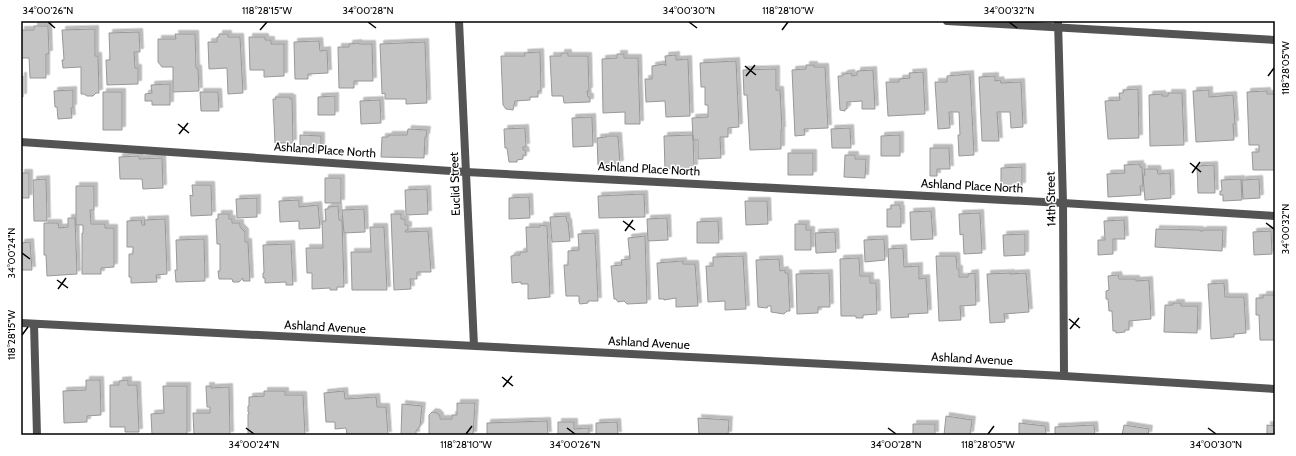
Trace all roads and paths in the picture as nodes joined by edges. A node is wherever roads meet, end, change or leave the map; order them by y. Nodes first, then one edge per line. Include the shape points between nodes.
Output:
1 (459, 21) edge
2 (946, 21) edge
3 (1058, 24) edge
4 (1275, 40) edge
5 (21, 142) edge
6 (466, 172) junction
7 (1063, 203) junction
8 (1275, 216) edge
9 (21, 324) edge
10 (34, 324) junction
11 (474, 346) junction
12 (1064, 376) junction
13 (1275, 388) edge
14 (37, 435) edge

1 - 6 street, Euclid Street
2 - 3 street
3 - 4 street
3 - 7 street, 14th Street
5 - 6 street, Ashland Place North
6 - 7 street, Ashland Place North
6 - 11 street, Euclid Street
7 - 8 street, Ashland Place North
7 - 12 street, 14th Street
9 - 10 street, Ashland Avenue
10 - 11 street, Ashland Avenue
10 - 14 street
11 - 12 street, Ashland Avenue
12 - 13 street, Ashland Avenue

